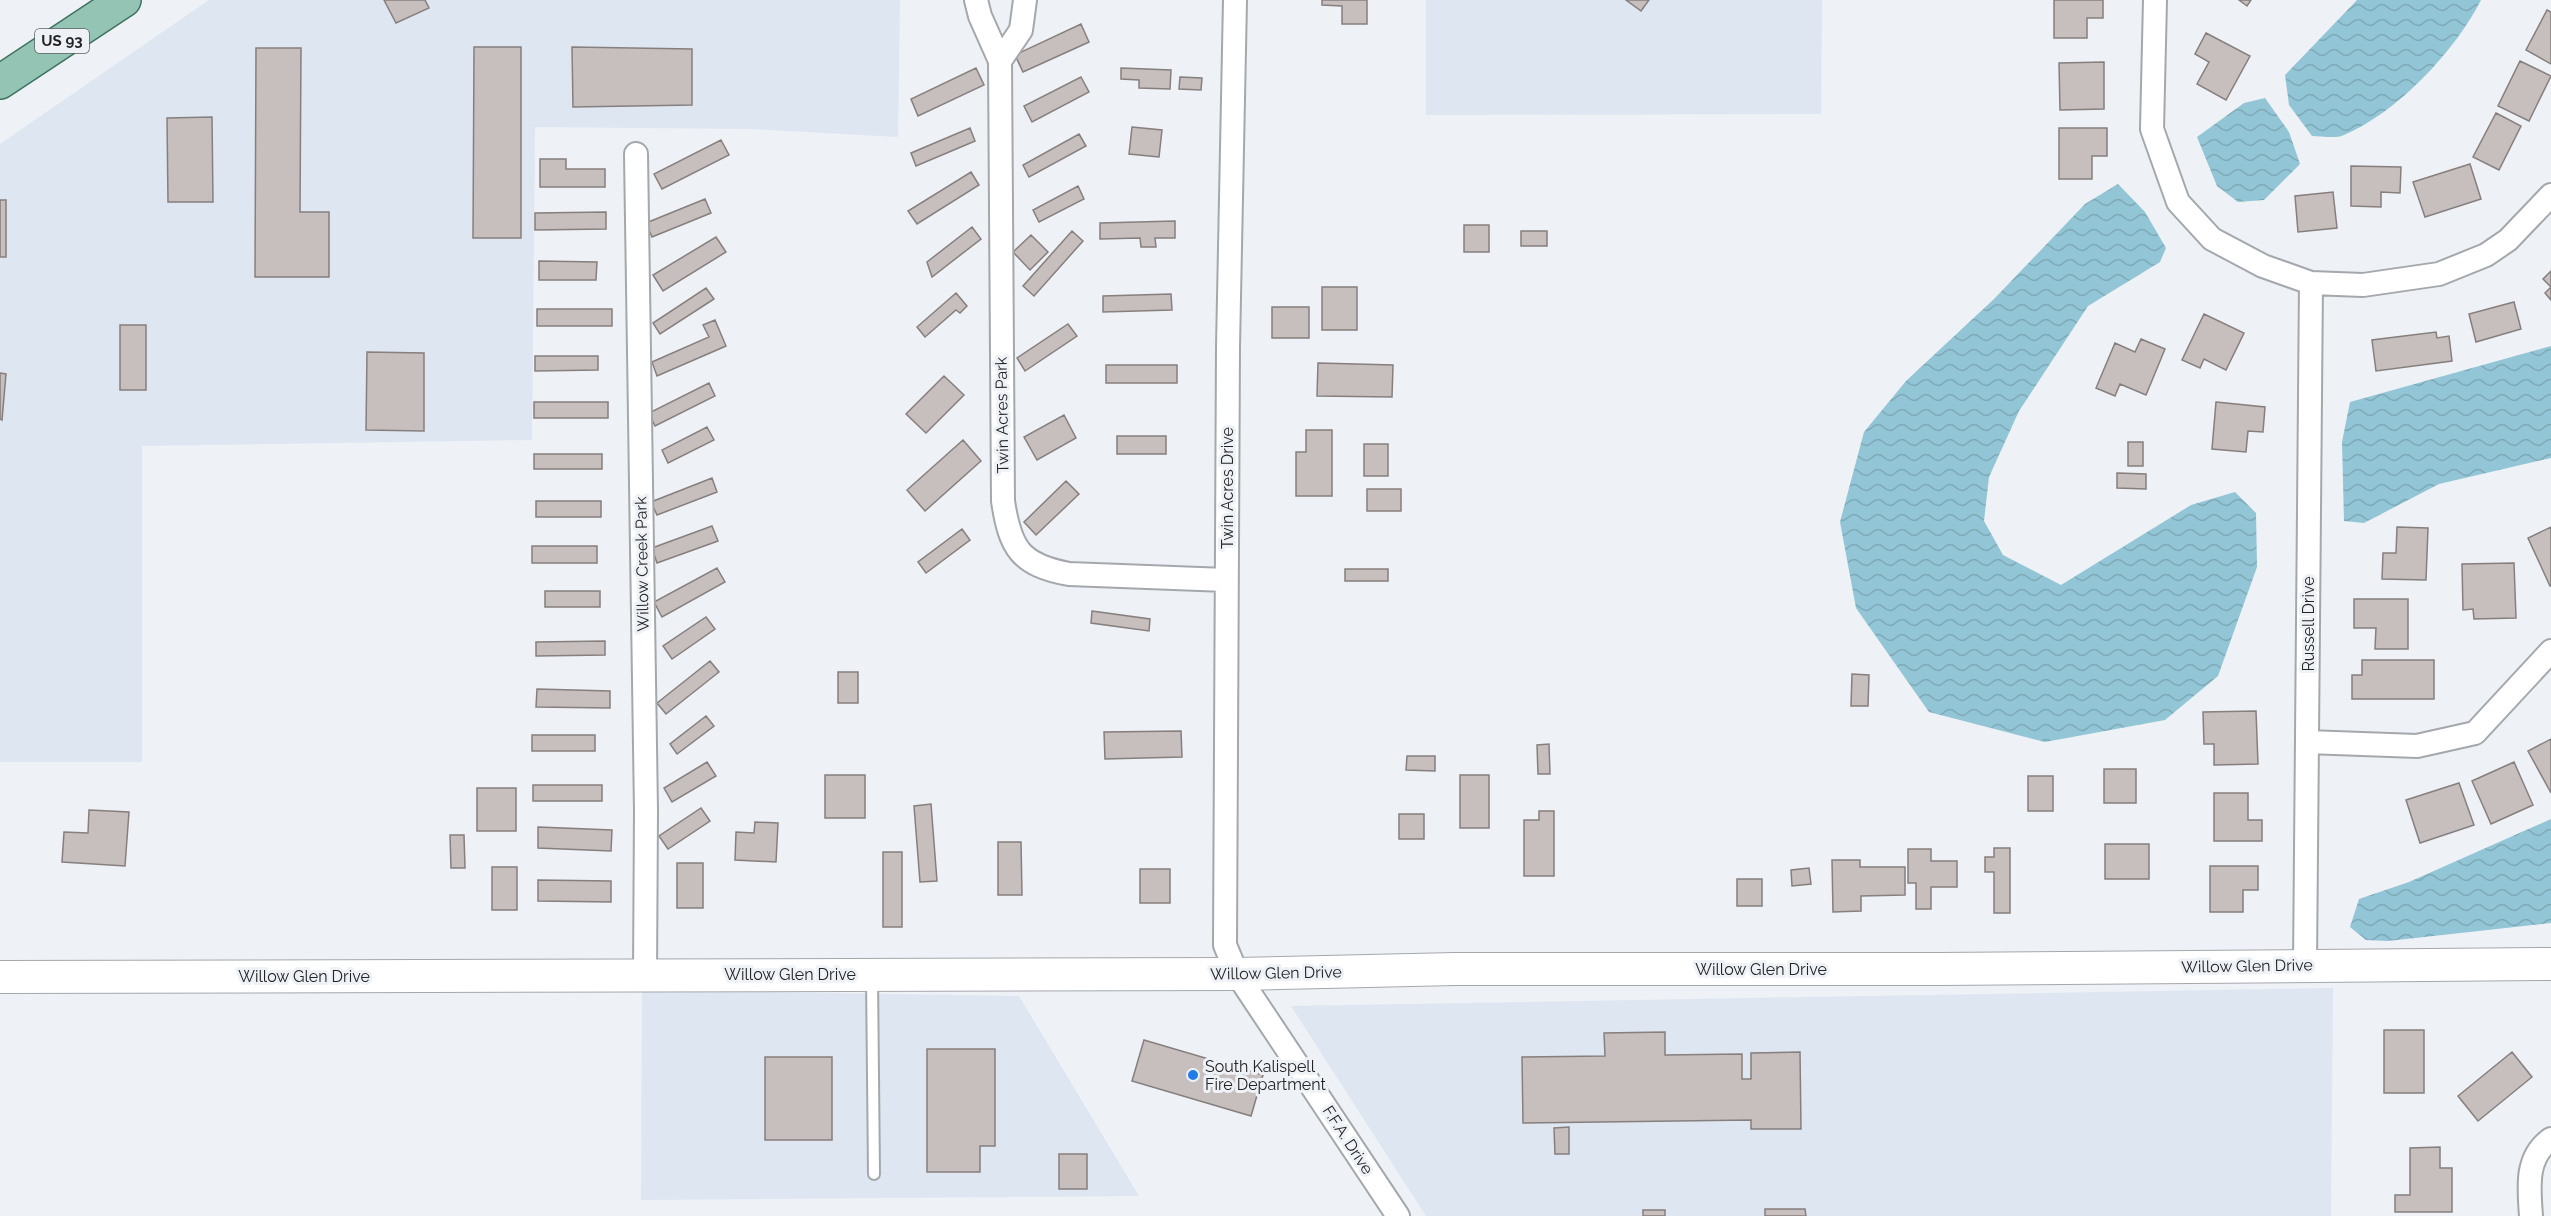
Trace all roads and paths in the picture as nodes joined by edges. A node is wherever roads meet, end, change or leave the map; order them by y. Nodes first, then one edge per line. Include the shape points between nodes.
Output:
1 (124, 0) edge
2 (976, 0) edge
3 (1025, 0) edge
4 (1235, 0) edge
5 (2155, 0) edge
6 (1000, 61) junction
7 (0, 82) edge
8 (636, 154) dead end
9 (2551, 195) edge
10 (2311, 283) junction
11 (1226, 580) junction
12 (2551, 651) edge
13 (2307, 742) junction
14 (2551, 964) edge
15 (2305, 965) junction
16 (645, 974) junction
17 (872, 974) junction
18 (1237, 974) junction
19 (0, 977) edge
20 (2551, 1139) edge
21 (874, 1174) dead end
22 (1398, 1216) edge
23 (2531, 1216) edge

1 - 7 main road, US 93
2 - 6 street, Twin Acres Park
3 - 6 street via 1021,30
4 - 11 street, Twin Acres Drive
5 - 10 street via 2152,129 2178,202 2212,239 2263,266
6 - 11 street, Twin Acres Park via 1003,501 1012,541 1028,560 1059,572
8 - 16 street, Willow Creek Park
9 - 10 street via 2508,240 2463,266 2392,282
10 - 13 street, Russell Drive
11 - 18 street, Twin Acres Drive via 1224,920 1225,945
12 - 13 street via 2475,733 2417,746
13 - 15 street, Russell Drive
14 - 15 main road, Willow Glen Drive
15 - 18 main road, Willow Glen Drive via 1455,969
16 - 17 main road, Willow Glen Drive
16 - 19 main road, Willow Glen Drive
17 - 18 main road, Willow Glen Drive
17 - 21 lane
18 - 22 street, F.F.A. Drive
20 - 23 street via 2533,1162 2529,1182

